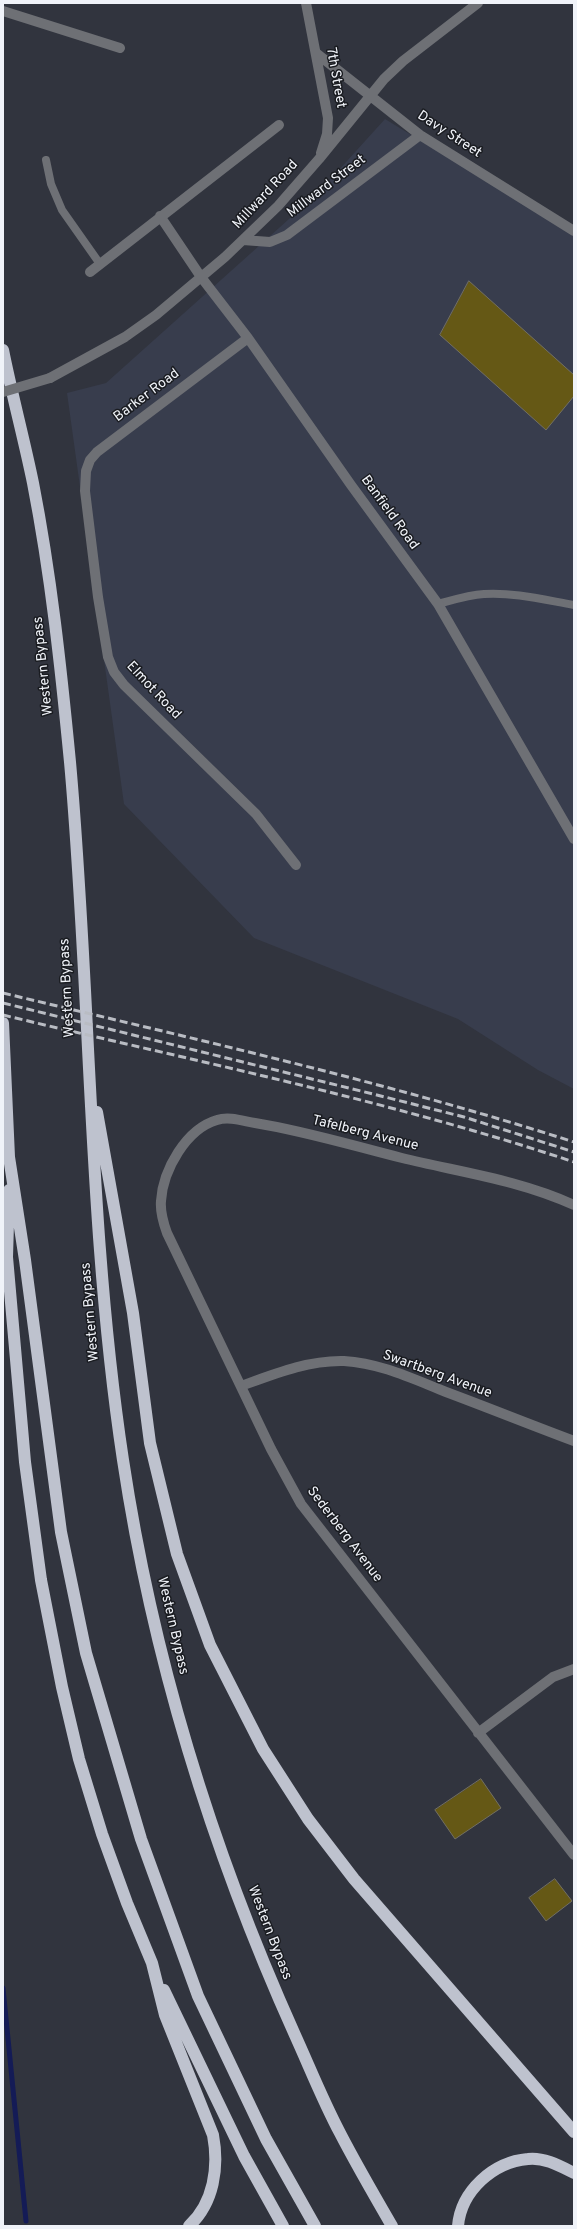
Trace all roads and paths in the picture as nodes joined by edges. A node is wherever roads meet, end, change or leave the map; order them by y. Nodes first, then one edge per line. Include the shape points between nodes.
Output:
1 (306, 3) edge
2 (478, 3) edge
3 (3, 11) edge
4 (120, 48) dead end
5 (316, 53) junction
6 (369, 96) junction
7 (279, 125) dead end
8 (420, 135) junction
9 (319, 159) junction
10 (46, 160) dead end
11 (160, 216) junction
12 (574, 231) edge
13 (243, 240) junction
14 (100, 264) junction
15 (90, 272) dead end
16 (202, 277) junction
17 (248, 338) junction
18 (3, 350) edge
19 (3, 392) edge
20 (85, 491) joint
21 (438, 604) junction
22 (574, 605) edge
23 (574, 839) edge
24 (296, 865) dead end
25 (3, 1023) edge
26 (87, 1052) junction
27 (9, 1157) junction
28 (169, 1170) joint
29 (574, 1205) edge
30 (241, 1386) junction
31 (574, 1441) edge
32 (574, 1669) edge
33 (478, 1733) junction
34 (574, 1856) edge
35 (152, 1963) junction
36 (574, 2132) edge
37 (574, 2173) edge
38 (189, 2226) edge
39 (283, 2226) edge
40 (316, 2226) edge
41 (392, 2226) edge
42 (458, 2226) edge

1 - 5 street, 7th Street
2 - 6 street, Millward Road via 403,61
3 - 4 street
5 - 6 street, Davy Street
5 - 9 street, 7th Street via 328,118 327,134
6 - 8 street, Davy Street
6 - 9 street, Millward Road
7 - 11 street
8 - 12 street, Davy Street
8 - 13 street, Millward Street via 287,235 270,242
9 - 13 street, Millward Road via 278,206
10 - 14 lane via 51,184 62,210
11 - 14 street
11 - 16 street, Banfield Road
13 - 16 street, Millward Road
14 - 15 street
16 - 17 street, Banfield Road
16 - 19 street, Millward Road, bridge via 125,337 50,378
17 - 20 street, Barker Road via 97,452 90,460 86,471
17 - 21 street, Banfield Road
18 - 26 highway, Western Bypass via 33,486 51,598 71,785
20 - 24 street, Elmot Road via 98,597 108,657 114,672 124,685 256,814
21 - 22 lane via 462,597 503,594
21 - 23 street, Banfield Road
25 - 27 highway
26 - 36 highway via 133,1313 150,1443 177,1554 210,1645 263,1749 308,1819 354,1879
26 - 41 highway, Western Bypass via 96,1200 110,1356 123,1461 140,1559 165,1666 189,1755 264,1966 338,2129
27 - 35 highway via 7,1257 26,1462 41,1580 62,1687 80,1758 110,1854
27 - 40 highway via 60,1532 86,1653 141,1839 198,1996 266,2139
28 - 29 street, Tafelberg Avenue via 183,1146 201,1127 217,1120 233,1119 280,1127 489,1178 556,1197
28 - 30 street, Sederberg Avenue via 161,1201 162,1218 167,1233
30 - 31 street, Swartberg Avenue via 290,1368 344,1361 359,1363 399,1373
30 - 33 street, Sederberg Avenue via 301,1504
32 - 33 street via 553,1677
33 - 34 street, Sederberg Avenue
35 - 38 highway via 165,2015 211,2128 216,2149 215,2173 209,2196
35 - 39 highway via 244,2156
37 - 42 highway via 546,2161 528,2159 500,2167 474,2186 459,2218

